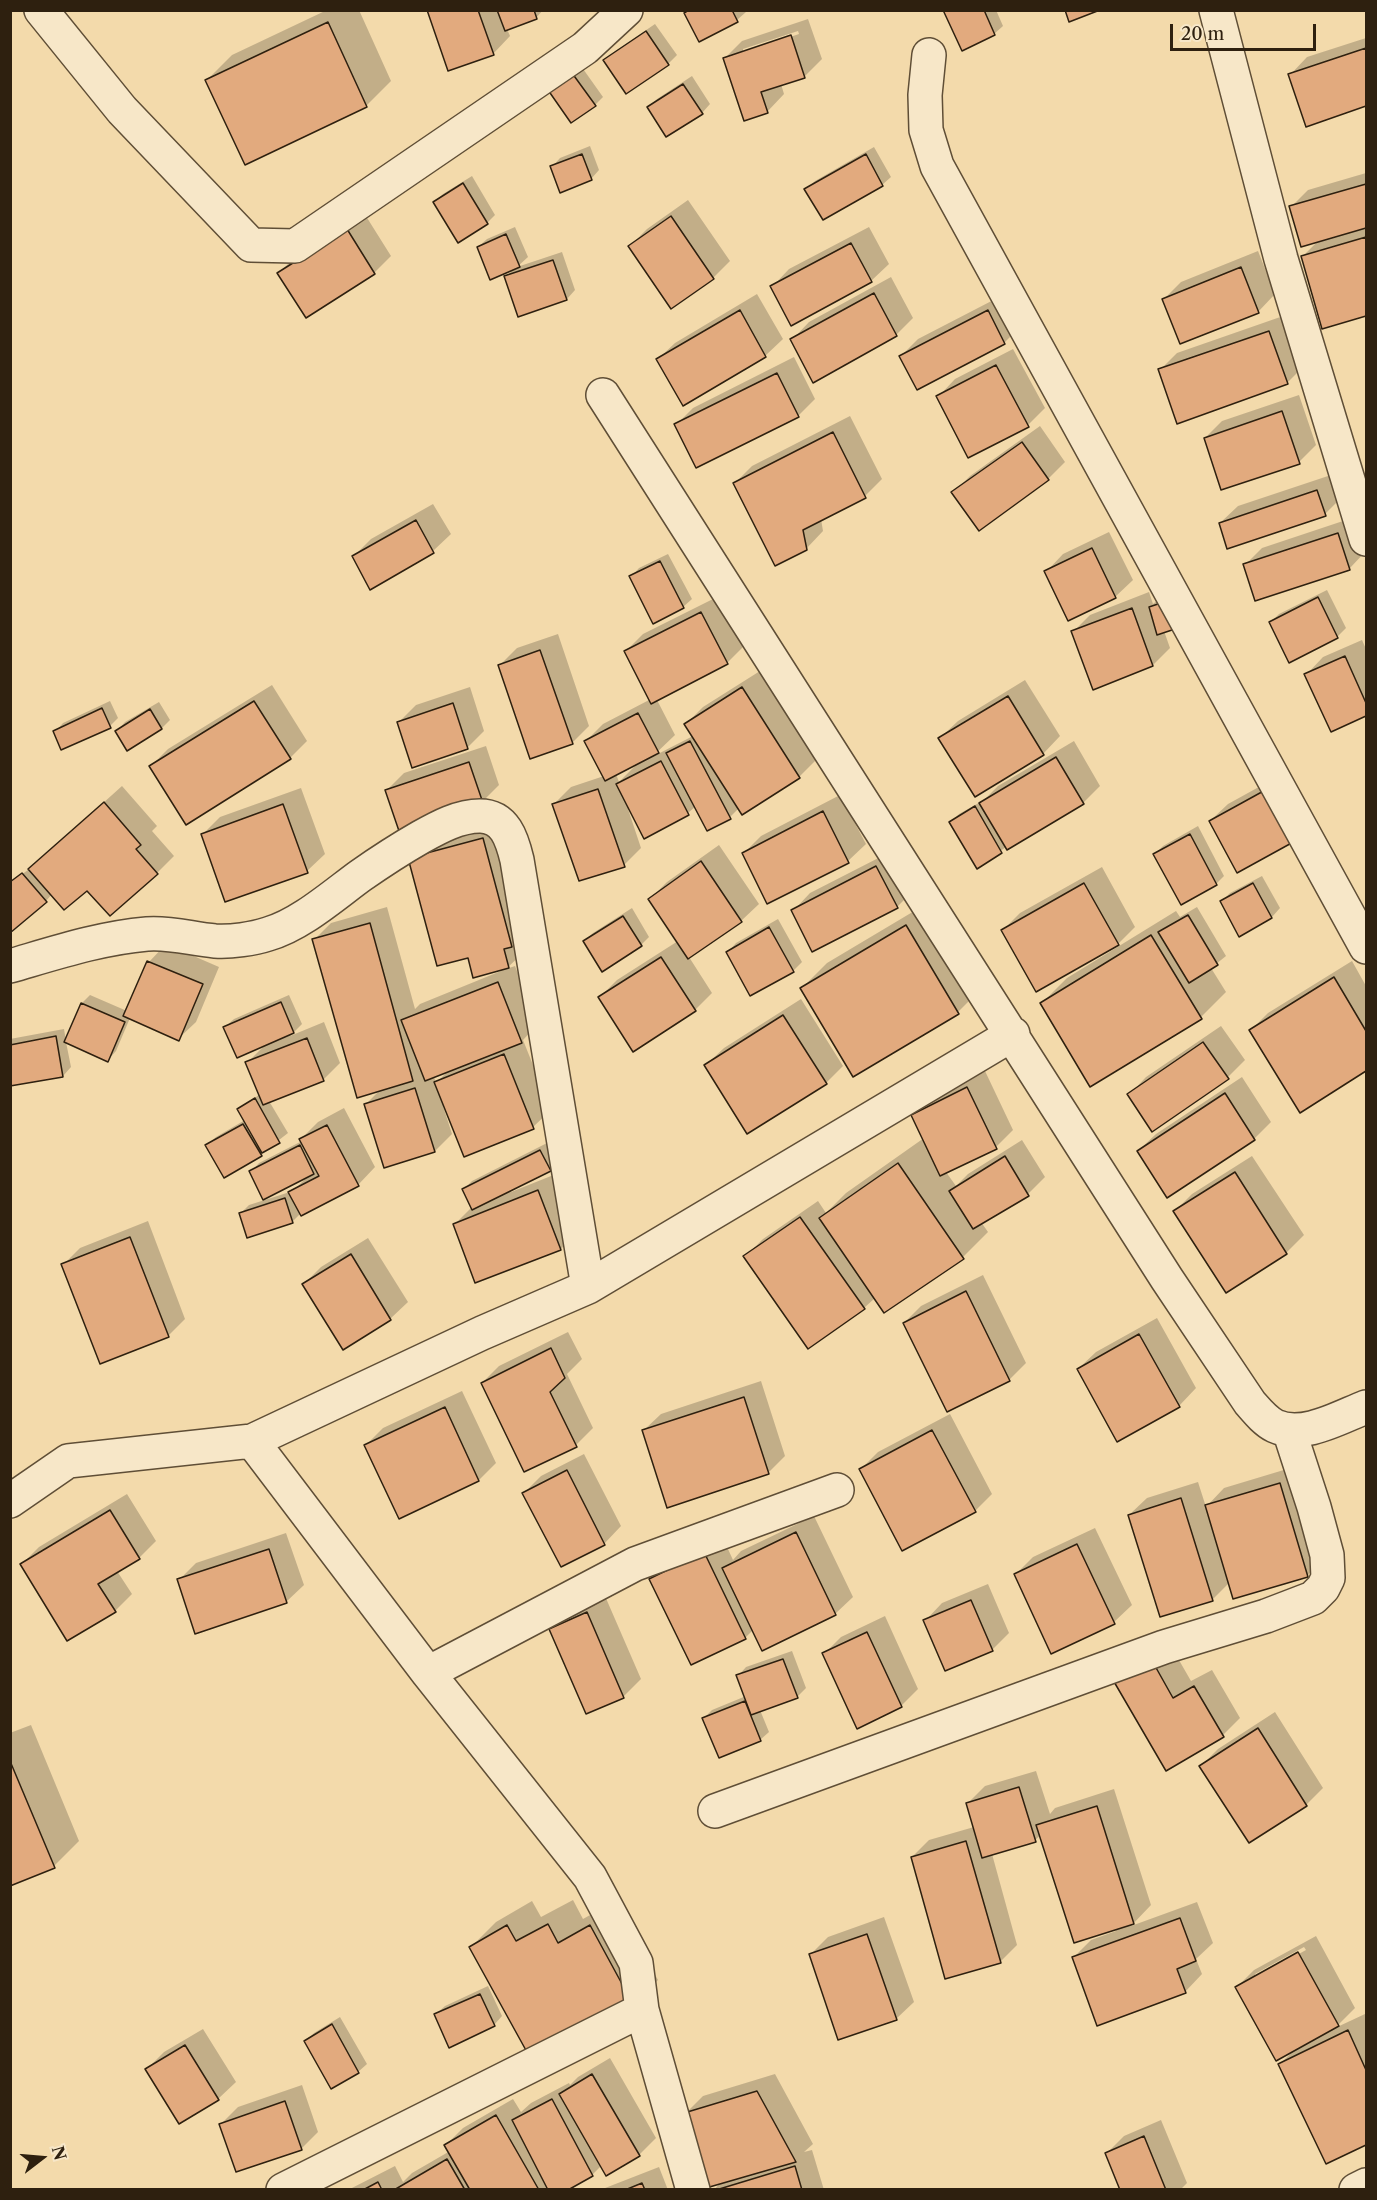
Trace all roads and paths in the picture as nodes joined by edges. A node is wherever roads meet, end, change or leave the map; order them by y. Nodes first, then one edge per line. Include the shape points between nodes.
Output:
1 (41, 10) edge
2 (626, 10) edge
3 (1216, 10) edge
4 (929, 55) dead end
5 (603, 395) dead end
6 (1366, 538) edge
7 (1366, 947) edge
8 (10, 966) edge
9 (1012, 1034) junction
10 (588, 1287) junction
11 (1366, 1407) edge
12 (1289, 1430) junction
13 (252, 1441) junction
14 (837, 1490) dead end
15 (10, 1501) edge
16 (428, 1673) junction
17 (715, 1811) dead end
18 (642, 2010) junction
19 (1366, 2185) edge
20 (283, 2190) edge
21 (693, 2190) edge
22 (1356, 2190) edge

1 - 2 street via 122,110 251,245 295,246 585,48
3 - 6 street via 1281,259
4 - 7 street via 926,130 937,166
5 - 9 street
8 - 10 street via 69,949 149,934 216,941 270,934 306,915 436,828 459,819 495,818 512,840 517,860
9 - 10 street
9 - 12 street via 1250,1403 1274,1426
10 - 13 street
11 - 12 street via 1308,1429
12 - 17 street via 1327,1556 1328,1578 1313,1598 1164,1647
13 - 15 street via 68,1461
13 - 16 street
14 - 16 street via 635,1564
16 - 18 street via 590,1878 636,1963
18 - 20 street
18 - 21 street
19 - 22 street

